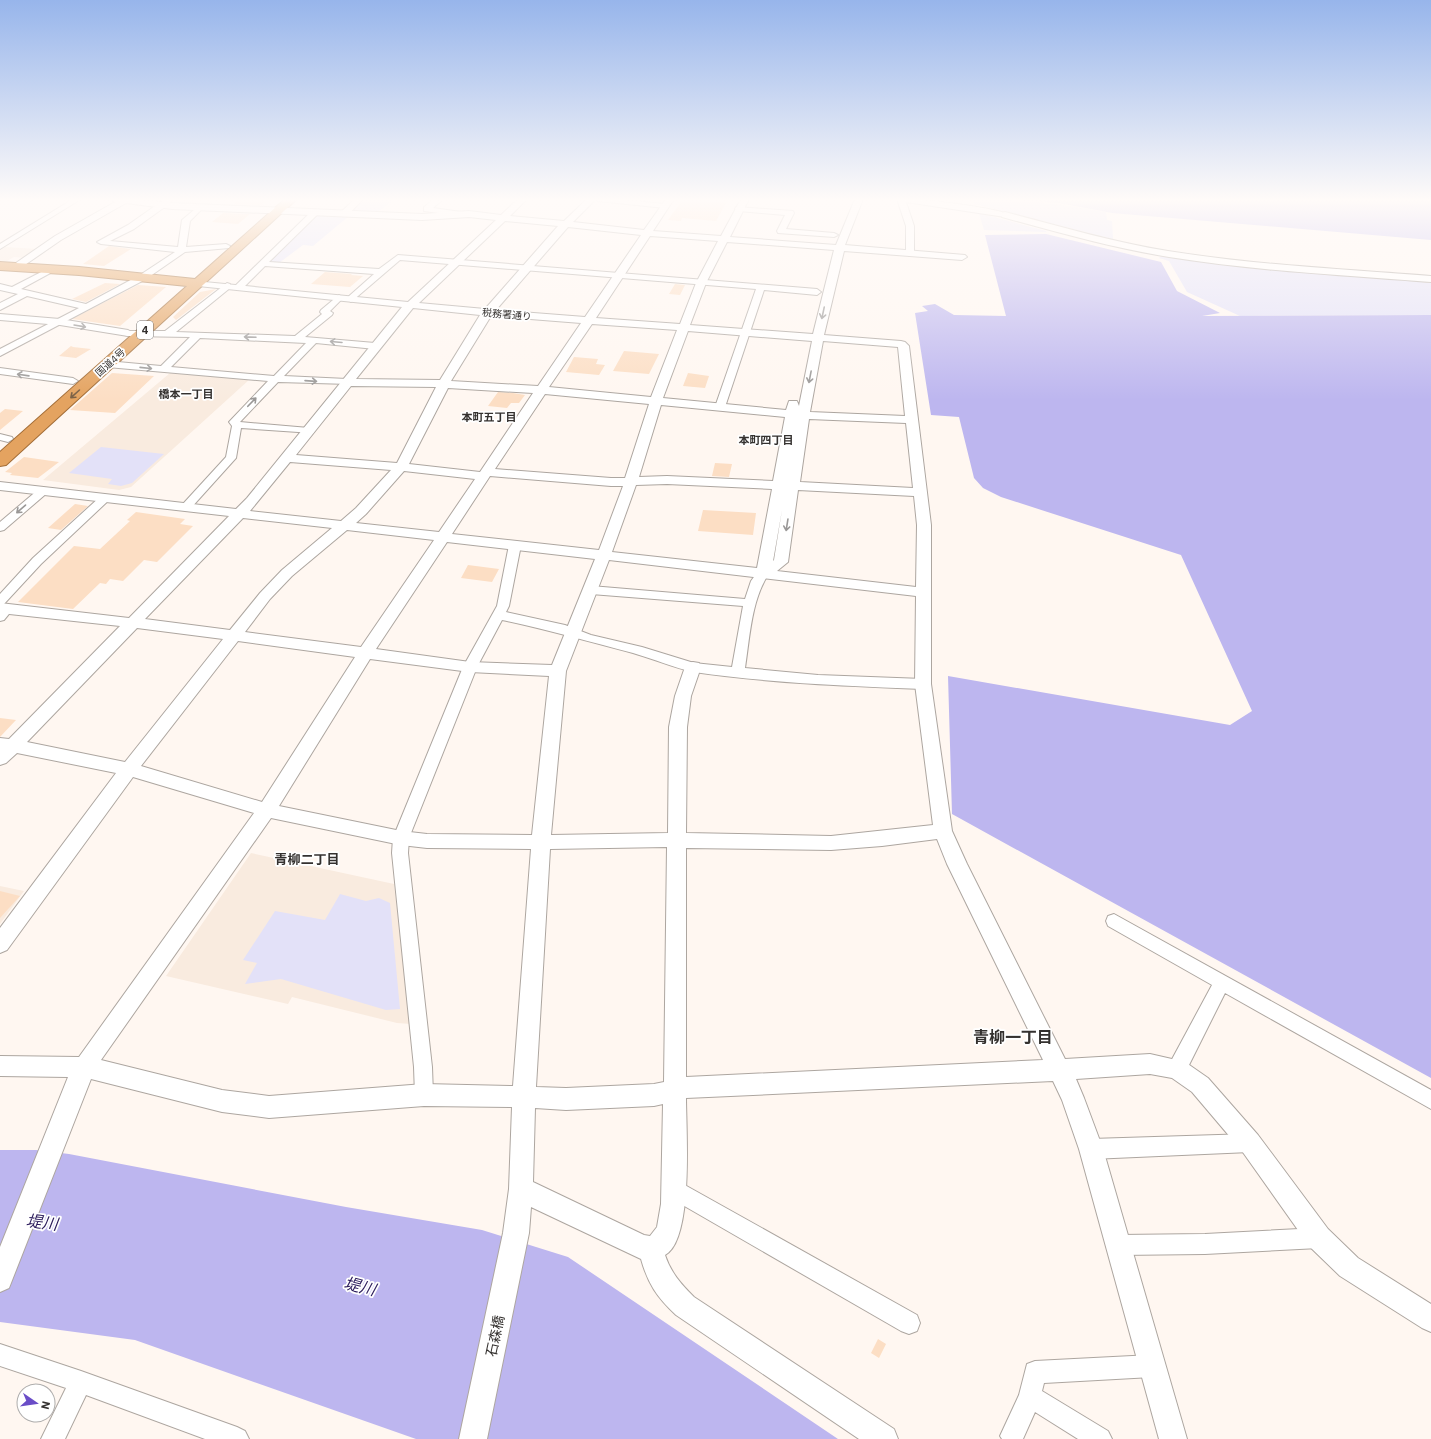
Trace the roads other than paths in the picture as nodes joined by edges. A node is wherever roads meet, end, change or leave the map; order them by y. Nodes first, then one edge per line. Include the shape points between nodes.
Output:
1 (2, 266) edge
2 (159, 266) edge
3 (207, 266) edge
4 (209, 266) edge
5 (263, 266) edge
6 (296, 266) edge
7 (388, 266) edge
8 (451, 266) edge
9 (505, 266) edge
10 (624, 266) edge
11 (709, 266) edge
12 (828, 266) edge
13 (1283, 266) edge
14 (16, 267) joint
15 (527, 268) junction
16 (51, 269) junction
17 (381, 272) junction
18 (617, 276) junction
19 (143, 277) junction
20 (1431, 279) edge
21 (192, 282) junction
22 (701, 283) junction
23 (227, 286) junction
24 (239, 287) junction
25 (0, 288) edge
26 (761, 288) junction
27 (13, 290) junction
28 (817, 292) dead end
29 (25, 293) junction
30 (339, 298) junction
31 (351, 299) junction
32 (410, 305) junction
33 (88, 306) junction
34 (487, 312) junction
35 (1, 315) edge
36 (586, 321) junction
37 (60, 322) junction
38 (809, 322) dead end
39 (684, 329) junction
40 (134, 333) junction
41 (745, 334) junction
42 (166, 335) junction
43 (198, 335) junction
44 (297, 339) junction
45 (812, 339) junction
46 (313, 340) junction
47 (375, 346) junction
48 (803, 352) dead end
49 (0, 353) edge
50 (107, 364) junction
51 (162, 370) junction
52 (0, 371) edge
53 (275, 379) junction
54 (73, 381) junction
55 (347, 382) junction
56 (443, 384) junction
57 (541, 391) junction
58 (795, 391) dead end
59 (656, 400) junction
60 (720, 407) junction
61 (797, 414) junction
62 (912, 420) junction
63 (237, 425) junction
64 (309, 431) junction
65 (3, 440) edge
66 (288, 458) junction
67 (0, 461) edge
68 (401, 466) junction
69 (486, 474) junction
70 (631, 481) junction
71 (0, 486) edge
72 (786, 486) junction
73 (43, 491) junction
74 (921, 492) junction
75 (105, 498) junction
76 (186, 507) junction
77 (240, 514) junction
78 (346, 525) junction
79 (0, 528) edge
80 (444, 536) junction
81 (515, 545) junction
82 (604, 555) junction
83 (763, 573) junction
84 (591, 590) junction
85 (923, 592) junction
86 (750, 603) junction
87 (2, 609) edge
88 (499, 615) junction
89 (134, 623) junction
90 (574, 633) junction
91 (233, 636) junction
92 (366, 652) junction
93 (470, 667) junction
94 (693, 667) junction
95 (558, 671) junction
96 (738, 672) junction
97 (923, 684) junction
98 (7, 744) edge
99 (0, 759) edge
100 (128, 769) junction
101 (266, 810) junction
102 (943, 831) junction
103 (401, 838) junction
104 (676, 840) junction
105 (541, 842) junction
106 (1114, 921) dead end
107 (0, 944) edge
108 (1222, 982) junction
109 (0, 1066) edge
110 (85, 1067) junction
111 (1177, 1069) junction
112 (1059, 1070) junction
113 (675, 1090) junction
114 (424, 1095) junction
115 (524, 1097) junction
116 (1431, 1100) edge
117 (1250, 1143) junction
118 (1091, 1149) junction
119 (521, 1189) junction
120 (674, 1189) junction
121 (1319, 1238) junction
122 (1119, 1245) junction
123 (651, 1249) junction
124 (0, 1279) edge
125 (1431, 1319) edge
126 (909, 1323) dead end
127 (0, 1355) edge
128 (1152, 1366) junction
129 (81, 1382) junction
130 (1030, 1396) junction
131 (1012, 1436) dead end
132 (53, 1439) edge
133 (237, 1439) edge
134 (473, 1439) edge
135 (884, 1439) edge
136 (1100, 1439) edge
137 (1173, 1439) edge

1 - 14 highway
2 - 19 street
3 - 21 highway, 国道4号 / 4
4 - 21 highway, 国道4号 / 4
5 - 24 street
6 - 17 street
7 - 17 street
8 - 32 street
9 - 15 street
10 - 18 street
11 - 22 street, 石森橋
12 -> 45 street
13 - 20 street
14 - 16 highway
15 - 18 street
15 - 34 street
16 - 19 highway
16 - 27 street
17 - 31 street
18 - 22 street
18 - 36 street
19 - 21 highway
19 - 33 street
21 - 23 street, 税務署通り
21 - 40 highway, 国道4号 / 4
22 - 26 street
22 - 39 street, 石森橋
23 - 24 street, 税務署通り
23 - 42 street
24 - 30 street, 税務署通り
25 - 27 street
26 - 28 street
26 - 41 street
27 - 29 street
29 - 33 street
29 - 35 street
30 - 31 street, 税務署通り
30 - 44 street via 324,312 329,313
31 - 32 street, 税務署通り
32 - 34 street, 税務署通り
32 - 47 street
33 - 37 street
34 - 36 street, 税務署通り
34 - 56 street
35 - 37 street
36 - 39 street, 税務署通り
36 - 57 street
37 -> 40 street
37 - 49 street
38 - 45 street
39 - 41 street, 税務署通り
39 - 59 street, 石森橋
40 - 42 street
40 - 50 highway, 国道4号 / 4
40 - 54 highway, 国道4号 / 4
41 - 45 street, 税務署通り
41 - 60 street
42 - 43 street
44 -> 43 street
43 - 51 street
44 - 46 street
45 - 48 street
45 -> 61 street
45 - 62 street, 税務署通り via 903,346
47 -> 46 street
46 - 53 street
47 - 55 street
50 -> 51 street
50 -> 67 highway, 国道4号 / 4
51 - 53 street
54 -> 52 street
53 -> 55 street
63 -> 53 street via 234,422
54 - 65 highway, 国道4号 / 4
55 - 56 street
55 - 64 street
56 - 57 street
56 - 68 street
57 - 59 street
57 - 69 street
58 - 61 street
59 - 60 street
59 - 70 street, 石森橋
60 - 61 street
61 - 62 street
61 - 72 street
62 - 74 street
63 - 64 street
63 - 76 street via 231,458
64 - 66 street
66 - 68 street
66 - 77 street
68 - 69 street
68 - 78 street
69 - 70 street
69 - 80 street
70 - 72 street via 667,480
70 - 82 street, 石森橋
71 - 73 street
72 - 74 street
72 - 83 street via 781,562
73 - 75 street
73 -> 79 street
74 - 85 street via 925,559
75 - 76 street
75 - 87 street via 37,561
76 - 77 street
77 - 78 street
77 - 89 street
78 - 80 street
78 - 91 street via 287,573
80 - 81 street
80 - 92 street
81 - 82 street
81 - 88 street via 506,596
82 - 83 street
82 - 84 street, 石森橋
83 - 85 street
83 - 86 street via 756,582
84 - 86 street
84 - 90 street, 石森橋
85 - 97 street
86 - 96 street
87 - 89 street
88 - 90 street
88 - 93 street
89 - 91 street
89 - 98 street
90 - 94 street
90 - 95 street, 石森橋
91 - 92 street
91 - 100 street
92 - 93 street
92 - 101 street
93 - 95 street
93 - 103 street
94 - 96 street
94 - 104 street via 683,696 678,727
95 - 105 street, 石森橋
96 - 97 street via 826,681
97 - 102 street
98 - 99 street
98 - 100 street
100 - 101 street
100 - 107 street
101 - 103 street
101 - 110 street
102 - 104 street via 831,843
102 - 112 street
103 - 105 street via 426,841
103 - 114 street via 400,853
104 - 105 street
104 - 113 street
105 - 115 street, 石森橋
106 - 108 street
108 - 111 street
108 - 116 street
109 - 110 street
110 - 114 street via 248,1106 290,1106
110 - 124 street via 50,1148
111 - 112 street via 1150,1064
111 - 117 street via 1200,1085
112 - 113 street via 694,1086
112 - 118 street via 1073,1098
113 - 115 street via 646,1096 566,1099
113 - 120 street
114 - 115 street
115 - 119 street, 石森橋
117 - 118 street
117 - 121 street
118 - 122 street
119 - 123 street
119 - 134 street, 石森橋 via 516,1233
120 - 123 street via 670,1227 664,1239
120 - 126 street
121 - 122 street via 1205,1244
121 - 125 street via 1349,1267
122 - 128 street
123 - 135 street via 657,1270 668,1290 685,1306
127 - 129 street
128 - 130 street via 1035,1372
128 - 137 street
129 - 132 street
129 - 133 street
130 - 131 street
130 - 136 street

